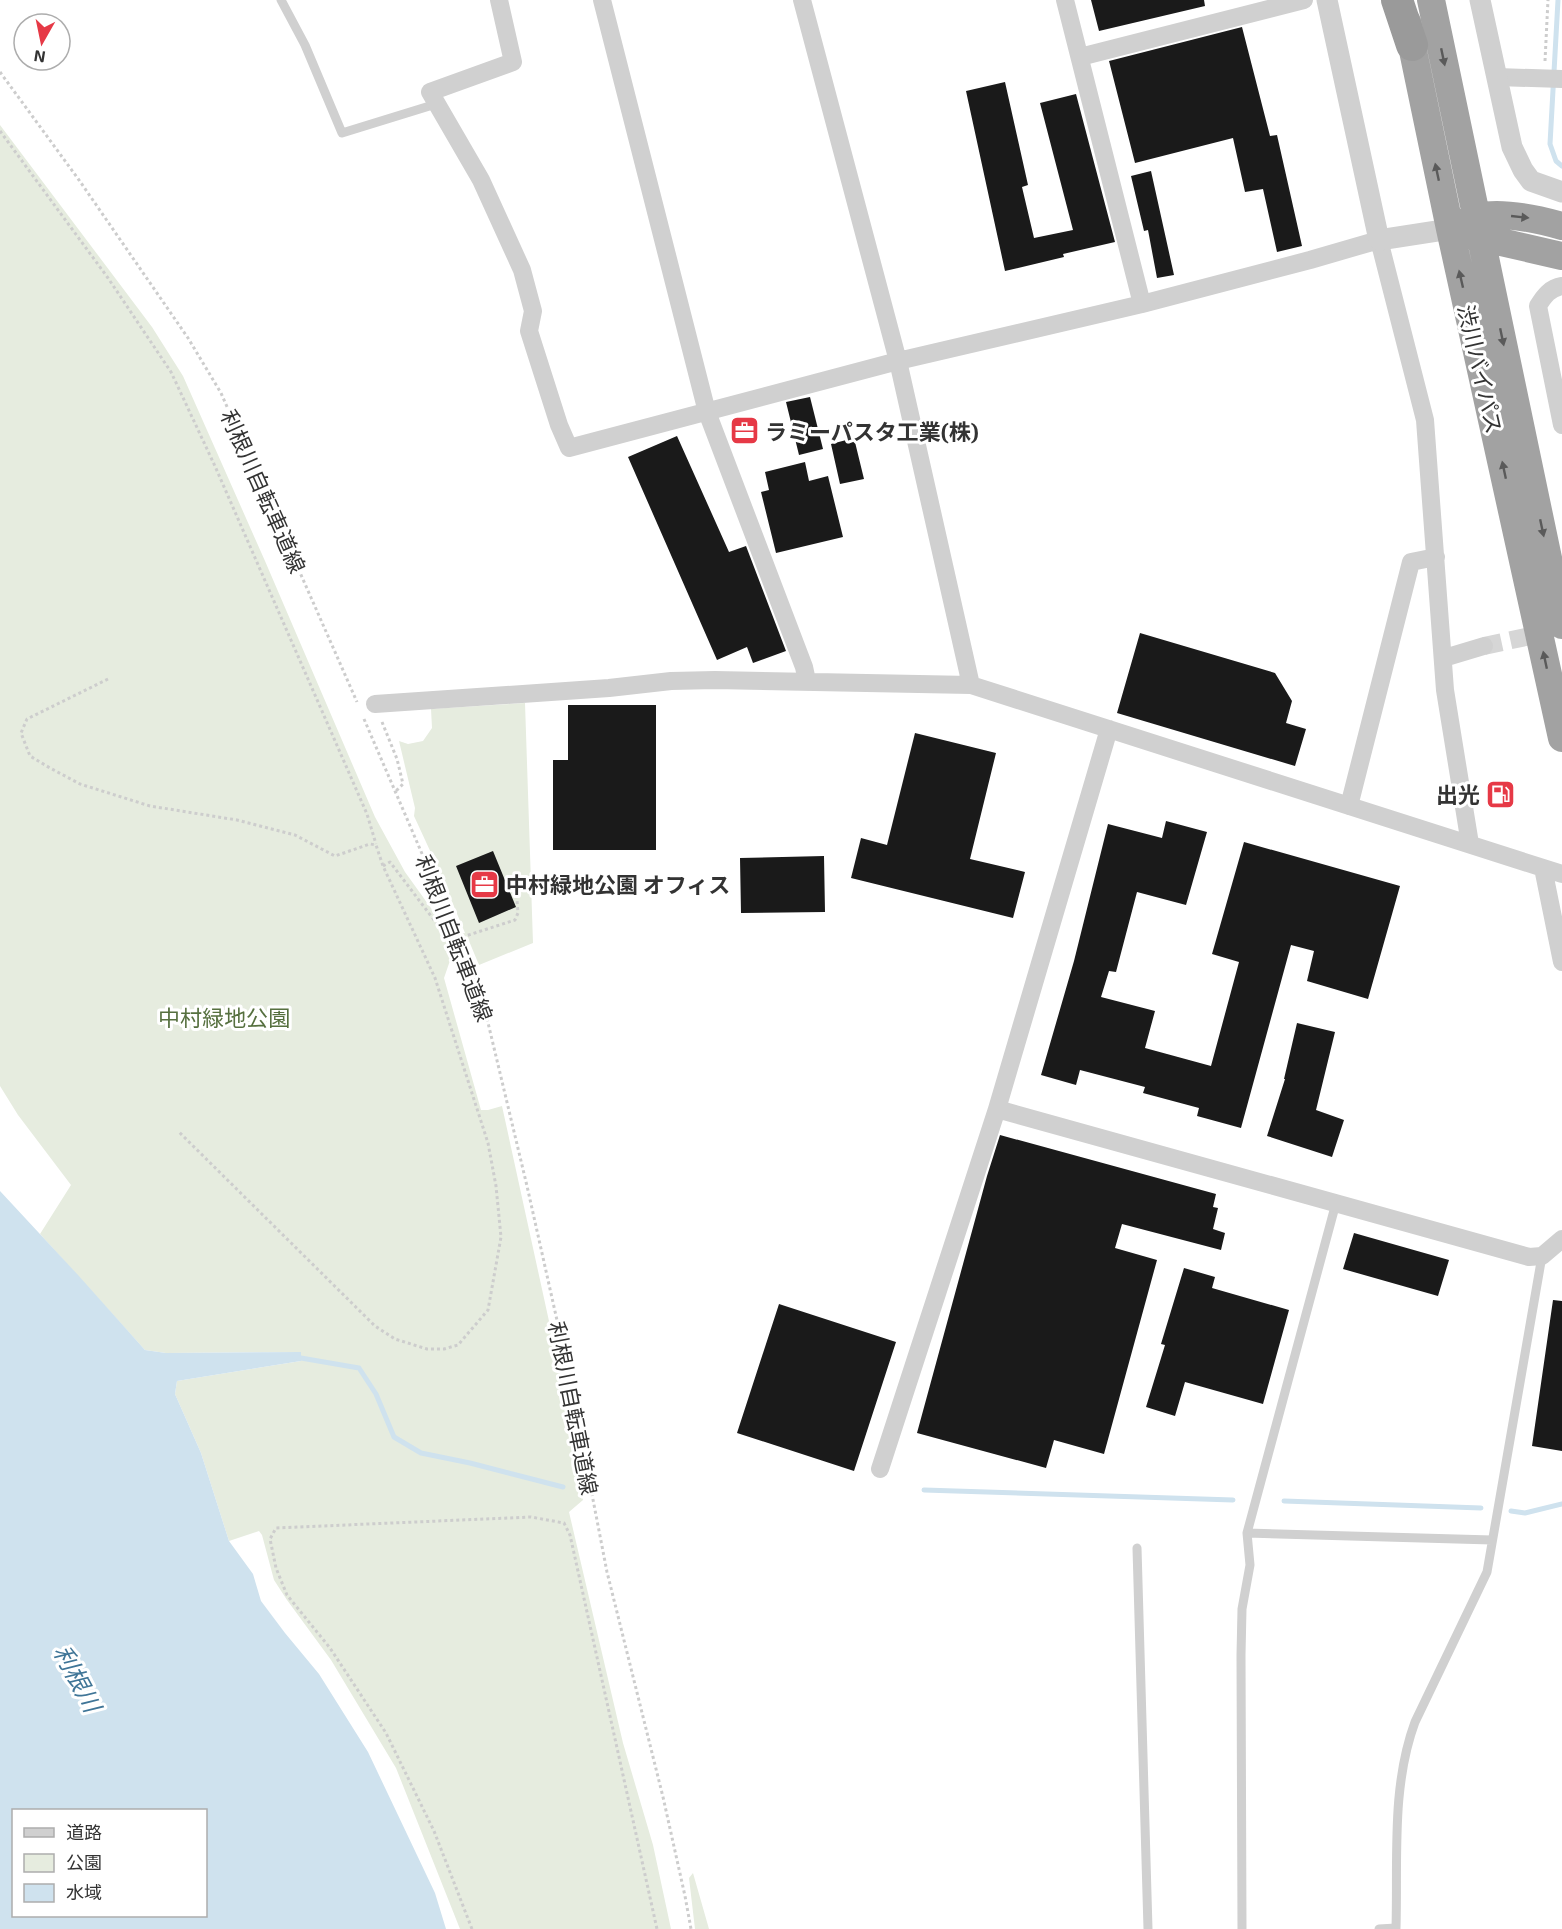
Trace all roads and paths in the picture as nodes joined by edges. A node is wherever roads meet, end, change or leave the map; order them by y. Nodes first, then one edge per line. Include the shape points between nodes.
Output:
1 (281, 0) edge
2 (499, 0) edge
3 (602, 0) edge
4 (802, 0) edge
5 (1065, 0) edge
6 (1304, 0) edge
7 (1327, 0) edge
8 (1397, 0) edge
9 (1402, 0) edge
10 (1431, 0) edge
11 (1480, 0) edge
12 (1548, 0) edge
13 (1412, 45) junction
14 (1080, 57) junction
15 (0, 72) edge
16 (1497, 77) junction
17 (1553, 79) edge
18 (436, 104) junction
19 (0, 131) edge
20 (1562, 192) edge
21 (1562, 226) edge
22 (1480, 228) junction
23 (1450, 229) junction
24 (1379, 240) junction
25 (1562, 256) edge
26 (1562, 286) edge
27 (1142, 304) junction
28 (898, 362) junction
29 (707, 412) junction
30 (1562, 424) edge
31 (1436, 557) junction
32 (1562, 625) edge
33 (1484, 646) tunnel mouth
34 (1444, 658) junction
35 (108, 679) dead end
36 (807, 681) junction
37 (971, 686) junction
38 (365, 708) junction
39 (1109, 729) junction
40 (1562, 738) edge
41 (396, 790) junction
42 (1349, 806) junction
43 (1470, 844) junction
44 (376, 846) junction
45 (383, 866) junction
46 (1543, 868) junction
47 (1562, 874) edge
48 (516, 888) dead end
49 (458, 939) junction
50 (1562, 962) edge
51 (997, 1109) junction
52 (178, 1132) dead end
53 (1336, 1203) junction
54 (1562, 1239) edge
55 (1542, 1256) junction
56 (880, 1469) dead end
57 (1247, 1533) junction
58 (1492, 1540) junction
59 (1137, 1548) dead end
60 (471, 1929) edge
61 (657, 1929) edge
62 (691, 1929) edge
63 (1149, 1929) edge
64 (1242, 1929) edge
65 (1379, 1929) edge

1 - 18 lane via 342,133
2 - 18 street via 513,62 430,92
3 - 29 street
4 - 28 street
5 - 14 street
6 - 14 street
7 - 24 street
8 - 13 highway
9 - 13 highway, 渋川バイパス
10 -> 22 highway, 渋川バイパス
11 - 16 street
12 - 17 path
23 -> 13 highway, 渋川バイパス
14 - 27 street
15 - 38 path, 利根川自転車道線 via 161,298 221,393
16 - 17 street
16 - 20 street via 1512,147 1522,170 1531,181
18 - 29 street via 481,180 522,270 533,311 529,331 569,448
19 - 44 path via 108,278 171,372 367,814
22 -> 21 highway via 1507,216
22 - 23 highway
22 - 25 highway
22 -> 32 highway, 渋川バイパス
23 - 24 street
40 -> 23 highway, 渋川バイパス
24 - 27 street
24 - 31 street via 1425,420
26 - 30 street via 1554,287 1538,306
27 - 28 street
28 - 29 street
28 - 37 street
29 - 36 street
31 - 34 street
31 - 42 street via 1411,562
33 - 34 street
34 - 43 street via 1445,690
35 - 44 path via 27,719 21,733 30,756 80,784 150,806 237,820 295,835 335,856 370,844
36 - 37 street
36 - 38 street via 671,681
37 - 39 street
38 - 41 path, 利根川自転車道線
38 - 41 path via 399,767 403,784
39 - 42 street
39 - 51 street
41 - 49 path, 利根川自転車道線
42 - 43 street
43 - 46 street
44 - 45 path
45 - 49 path via 390,862 447,938
45 - 52 path via 435,978 488,1143 501,1237 488,1310 458,1345 427,1349 395,1339 375,1326
46 - 47 street
46 - 50 street
48 - 49 path via 515,920
49 - 62 path, 利根川自転車道線 via 484,1006 527,1186 605,1561
51 - 53 street
51 - 56 street
53 - 55 street via 1529,1257
53 - 57 lane
54 - 55 street
55 - 58 lane
57 - 58 lane
57 - 64 lane via 1250,1565 1242,1609 1240,1655
58 - 65 lane via 1487,1572 1406,1747 1398,1805 1396,1928
59 - 63 lane
60 - 61 path via 434,1830 386,1733 330,1648 287,1595 270,1539 276,1528 531,1517 564,1523 570,1535

